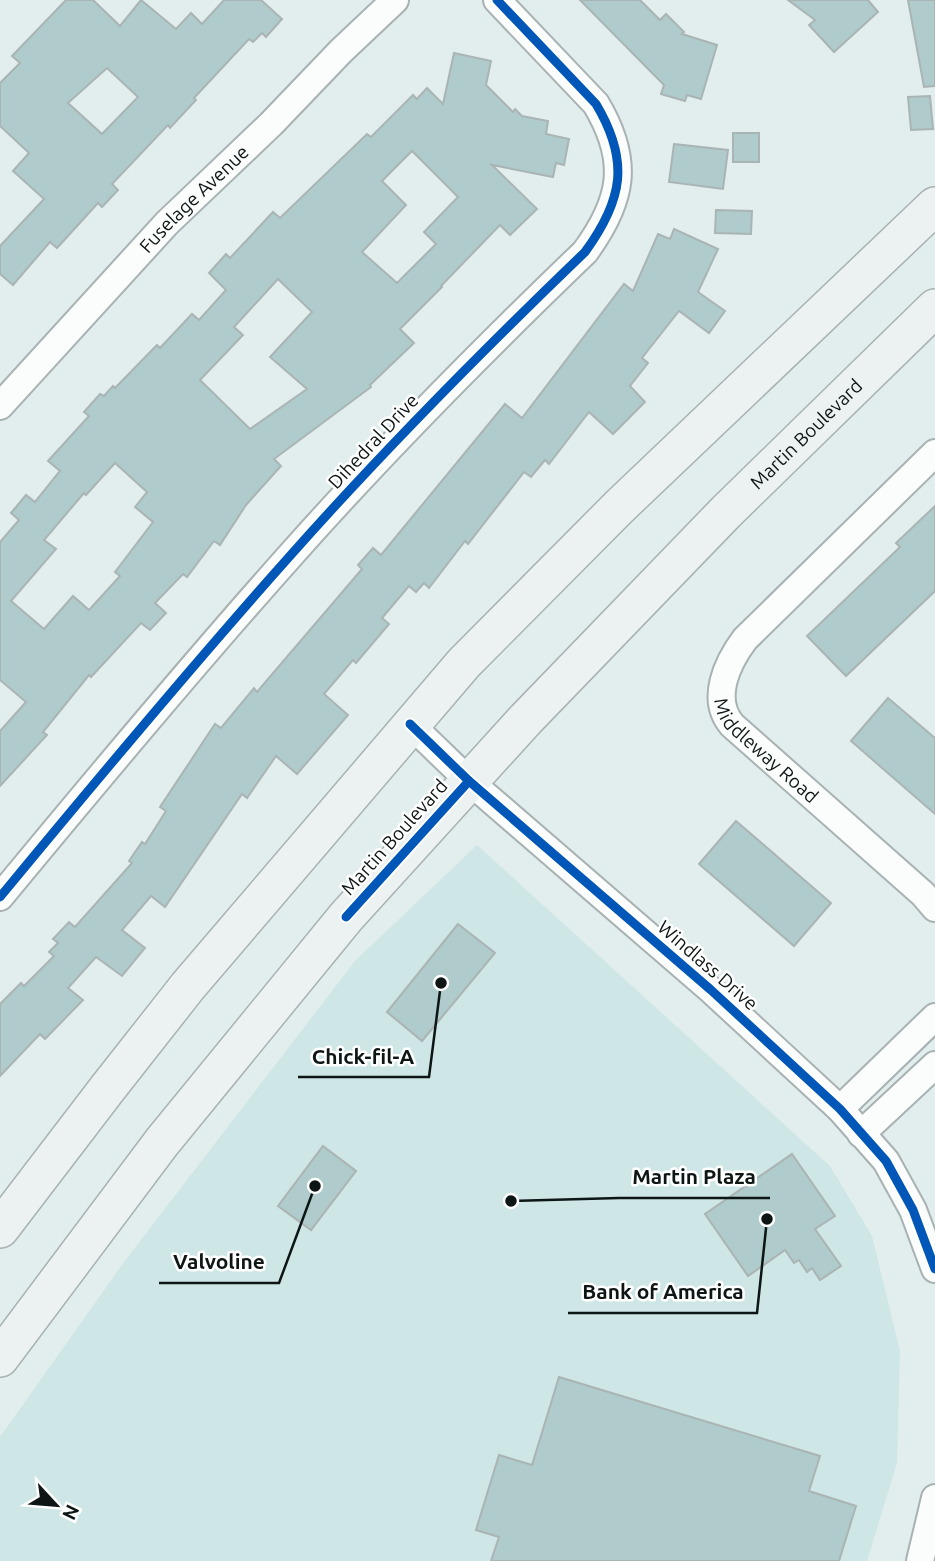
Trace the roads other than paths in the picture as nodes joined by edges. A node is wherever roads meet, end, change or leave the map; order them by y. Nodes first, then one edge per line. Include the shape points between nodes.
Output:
1 (396, 0) edge
2 (497, 0) edge
3 (935, 206) edge
4 (935, 308) edge
5 (0, 406) edge
6 (935, 453) edge
7 (410, 724) junction
8 (469, 781) junction
9 (0, 897) edge
10 (935, 908) edge
11 (935, 1017) edge
12 (935, 1065) edge
13 (840, 1109) junction
14 (861, 1134) junction
15 (0, 1229) edge
16 (935, 1269) edge
17 (0, 1358) edge
18 (935, 1498) edge
19 (920, 1561) edge

1 - 5 street, Fuselage Avenue via 167,223
2 - 9 street, Dihedral Drive via 596,104 607,123 619,181 600,231 585,252 439,396 290,556
3 - 7 main road via 609,517
4 - 8 main road, Martin Boulevard via 726,512
6 - 10 street, Middleway Road via 745,639 724,674 722,696 723,715 732,725
7 - 8 street, Windlass Drive
7 - 15 main road via 188,986
8 - 13 street, Windlass Drive via 711,990
8 - 17 main road, Martin Boulevard via 346,917 171,1132
11 - 13 street
12 - 14 street
13 - 14 street, Windlass Drive
14 - 16 street, Windlass Drive via 886,1161 913,1210
18 - 19 street

